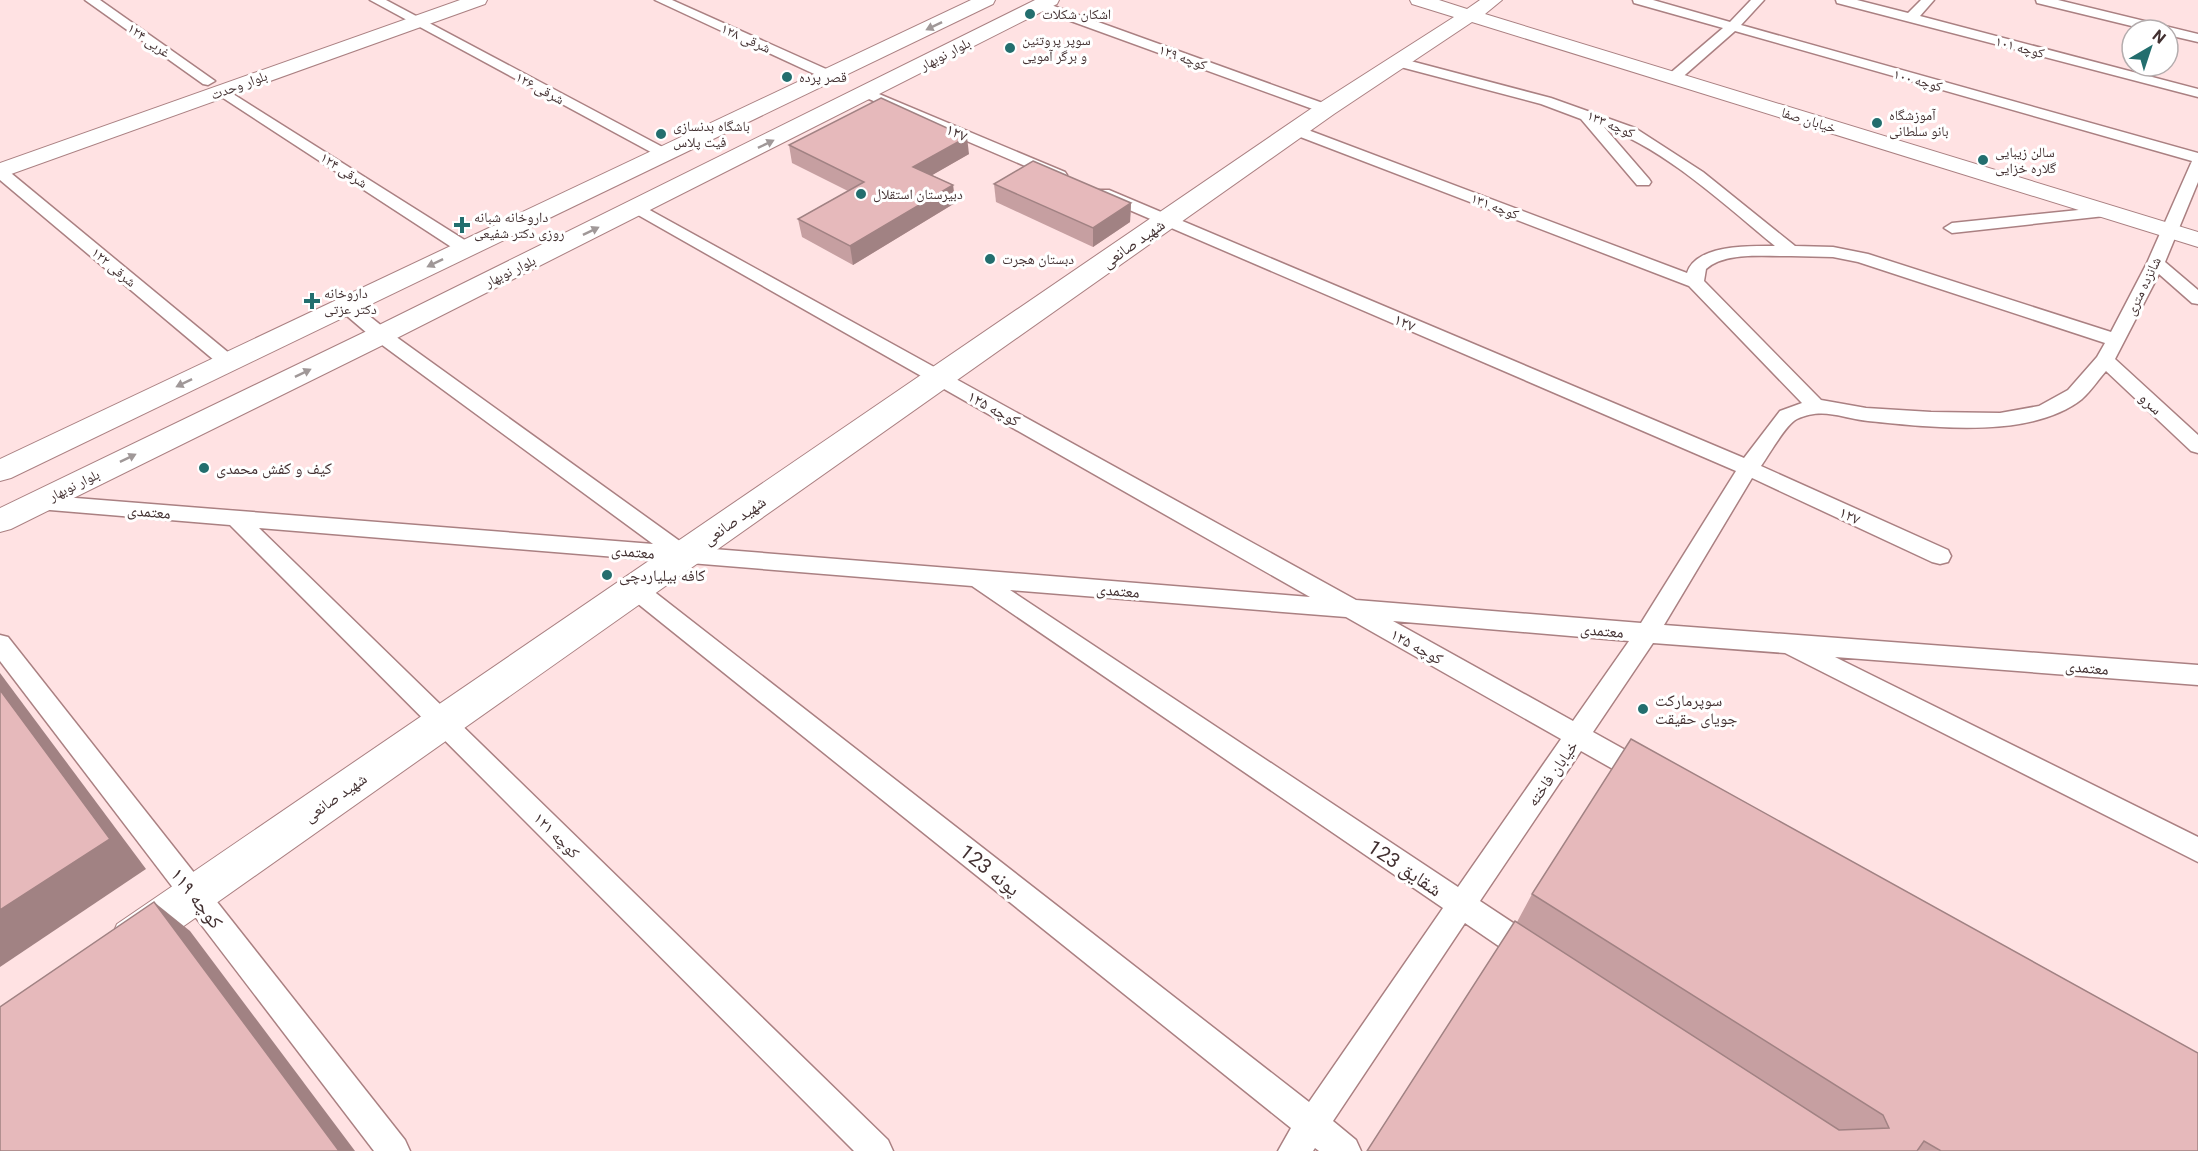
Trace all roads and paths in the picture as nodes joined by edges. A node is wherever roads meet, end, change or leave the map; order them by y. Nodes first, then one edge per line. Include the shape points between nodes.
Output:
1 (91, 0) edge
2 (376, 0) edge
3 (435, 0) edge
4 (478, 0) edge
5 (661, 0) edge
6 (986, 0) edge
7 (1419, 0) edge
8 (1639, 0) edge
9 (1758, 0) edge
10 (1842, 0) edge
11 (1928, 0) edge
12 (2042, 0) edge
13 (1045, 2) edge
14 (1482, 8) edge
15 (408, 17) junction
16 (1911, 18) junction
17 (2120, 19) edge
18 (1732, 27) junction
19 (2180, 34) edge
20 (2198, 38) edge
21 (1398, 62) junction
22 (830, 76) junction
23 (1673, 78) junction
24 (215, 86) junction
25 (867, 93) junction
26 (2198, 93) edge
27 (1326, 109) junction
28 (1584, 113) junction
29 (1295, 130) junction
30 (665, 154) junction
31 (0, 155) edge
32 (2198, 158) edge
33 (2198, 163) edge
34 (0, 172) edge
35 (1643, 182) dead end
36 (637, 208) junction
37 (2108, 212) junction
38 (1166, 220) junction
39 (1952, 228) dead end
40 (2169, 231) junction
41 (2198, 240) edge
42 (465, 248) junction
43 (1791, 251) junction
44 (2156, 263) junction
45 (1695, 282) junction
46 (2198, 298) edge
47 (346, 306) junction
48 (381, 335) junction
49 (2116, 340) junction
50 (2105, 360) junction
51 (228, 362) junction
52 (940, 378) junction
53 (1815, 405) junction
54 (2198, 446) edge
55 (1749, 468) junction
56 (0, 471) edge
57 (38, 502) junction
58 (236, 518) junction
59 (0, 521) edge
60 (683, 555) junction
61 (1940, 556) dead end
62 (977, 578) junction
63 (635, 589) junction
64 (1351, 609) junction
65 (1647, 633) junction
66 (1785, 643) junction
67 (0, 644) edge
68 (2198, 675) edge
69 (443, 722) junction
70 (1577, 736) junction
71 (1660, 783) edge
72 (2198, 850) edge
73 (195, 894) junction
74 (1459, 905) junction
75 (107, 955) edge
76 (1549, 963) edge
77 (1312, 1124) junction
78 (393, 1151) edge
79 (878, 1151) edge
80 (1294, 1151) edge
81 (1346, 1151) edge

1 - 24 street, ۱۲۴ غربی
2 - 15 street, ۱۲۶ شرقی
3 - 15 street, بلوار وحدت
4 - 15 street, بلوار وحدت
5 - 22 street, ۱۲۸ شرقی
6 -> 22 street, بلوار نوبهار
7 - 14 street, خیابان صفا
8 - 18 street, کوچه ۱۰۰
9 - 18 street
10 - 16 street, کوچه ۱۰۱
11 - 16 street
12 - 17 street
13 - 25 street, بلوار نوبهار
13 - 27 street, کوچه ۱۲۹
14 - 21 street, شهید صانعی
14 - 23 street, خیابان صفا
15 - 24 street, بلوار وحدت
15 - 30 street, ۱۲۶ شرقی
16 - 26 street, کوچه ۱۰۱
18 - 23 street
18 - 32 street, کوچه ۱۰۰
19 - 20 street
21 - 27 street, شهید صانعی
21 - 28 street, کوچه ۱۳۳
22 - 30 street, بلوار نوبهار
23 - 37 street, خیابان صفا
24 - 31 street, بلوار وحدت
24 - 34 street, بلوار وحدت
24 - 42 street, ۱۲۴ شرقی
36 -> 25 street, بلوار نوبهار
25 - 38 street, ۱۲۷
27 - 29 street, شهید صانعی
28 - 35 street
28 - 43 street, کوچه ۱۳۳ via 1630,130 1656,146
29 - 38 street, شهید صانعی
29 - 45 street, کوچه ۱۳۱
30 - 42 street, بلوار نوبهار
33 - 40 street, شانزده متری
34 - 51 street, ۱۲۲ شرقی
48 -> 36 street, بلوار نوبهار
36 - 52 street, کوچه ۱۲۵
37 - 39 street
37 - 40 street, خیابان صفا
38 - 52 street, شهید صانعی
38 - 55 street, ۱۲۷
40 - 41 street, خیابان صفا
40 - 44 street, شانزده متری
42 -> 47 street, بلوار نوبهار
43 - 45 street via 1715,257 1701,263 1695,272
43 - 49 street via 1833,252 1862,258
44 - 46 street
44 - 49 street, شانزده متری
45 - 53 street
47 - 48 street
47 - 51 street, بلوار نوبهار
57 -> 48 street, بلوار نوبهار
48 - 60 street
49 - 50 street, شانزده متری
50 - 53 street, شانزده متری via 2075,394 2045,411 2000,420 1866,414
50 - 54 street, سرو
51 -> 56 street, بلوار نوبهار
52 - 60 street, شهید صانعی
52 - 64 street, کوچه ۱۲۵
53 - 55 street, خیابان فاخته via 1787,416
55 - 61 street, ۱۲۷
55 - 65 street, خیابان فاخته
57 - 58 street, معتمدی
57 - 59 street, بلوار نوبهار
58 - 60 street, معتمدی
58 - 69 street, کوچه ۱۲۱
60 - 62 street, معتمدی
60 - 63 street, شهید صانعی
62 - 64 street, معتمدی
62 - 74 street, 123 شقایق
63 - 69 street, شهید صانعی
63 - 77 street, 123 پونه
64 - 65 street, معتمدی
64 - 70 street, کوچه ۱۲۵
65 - 66 street, معتمدی
65 - 70 street, خیابان فاخته
66 - 68 street, معتمدی
66 - 72 street
67 - 73 street, کوچه ۱۱۹
69 - 73 street, شهید صانعی
69 - 79 street, کوچه ۱۲۱
70 - 71 street, کوچه ۱۲۵
70 - 74 street, خیابان فاخته
73 - 75 street, شهید صانعی
73 - 78 street, کوچه ۱۱۹
74 - 76 street, 123 شقایق
74 - 77 street, خیابان فاخته
77 - 80 street, خیابان فاخته
77 - 81 street, 123 پونه

